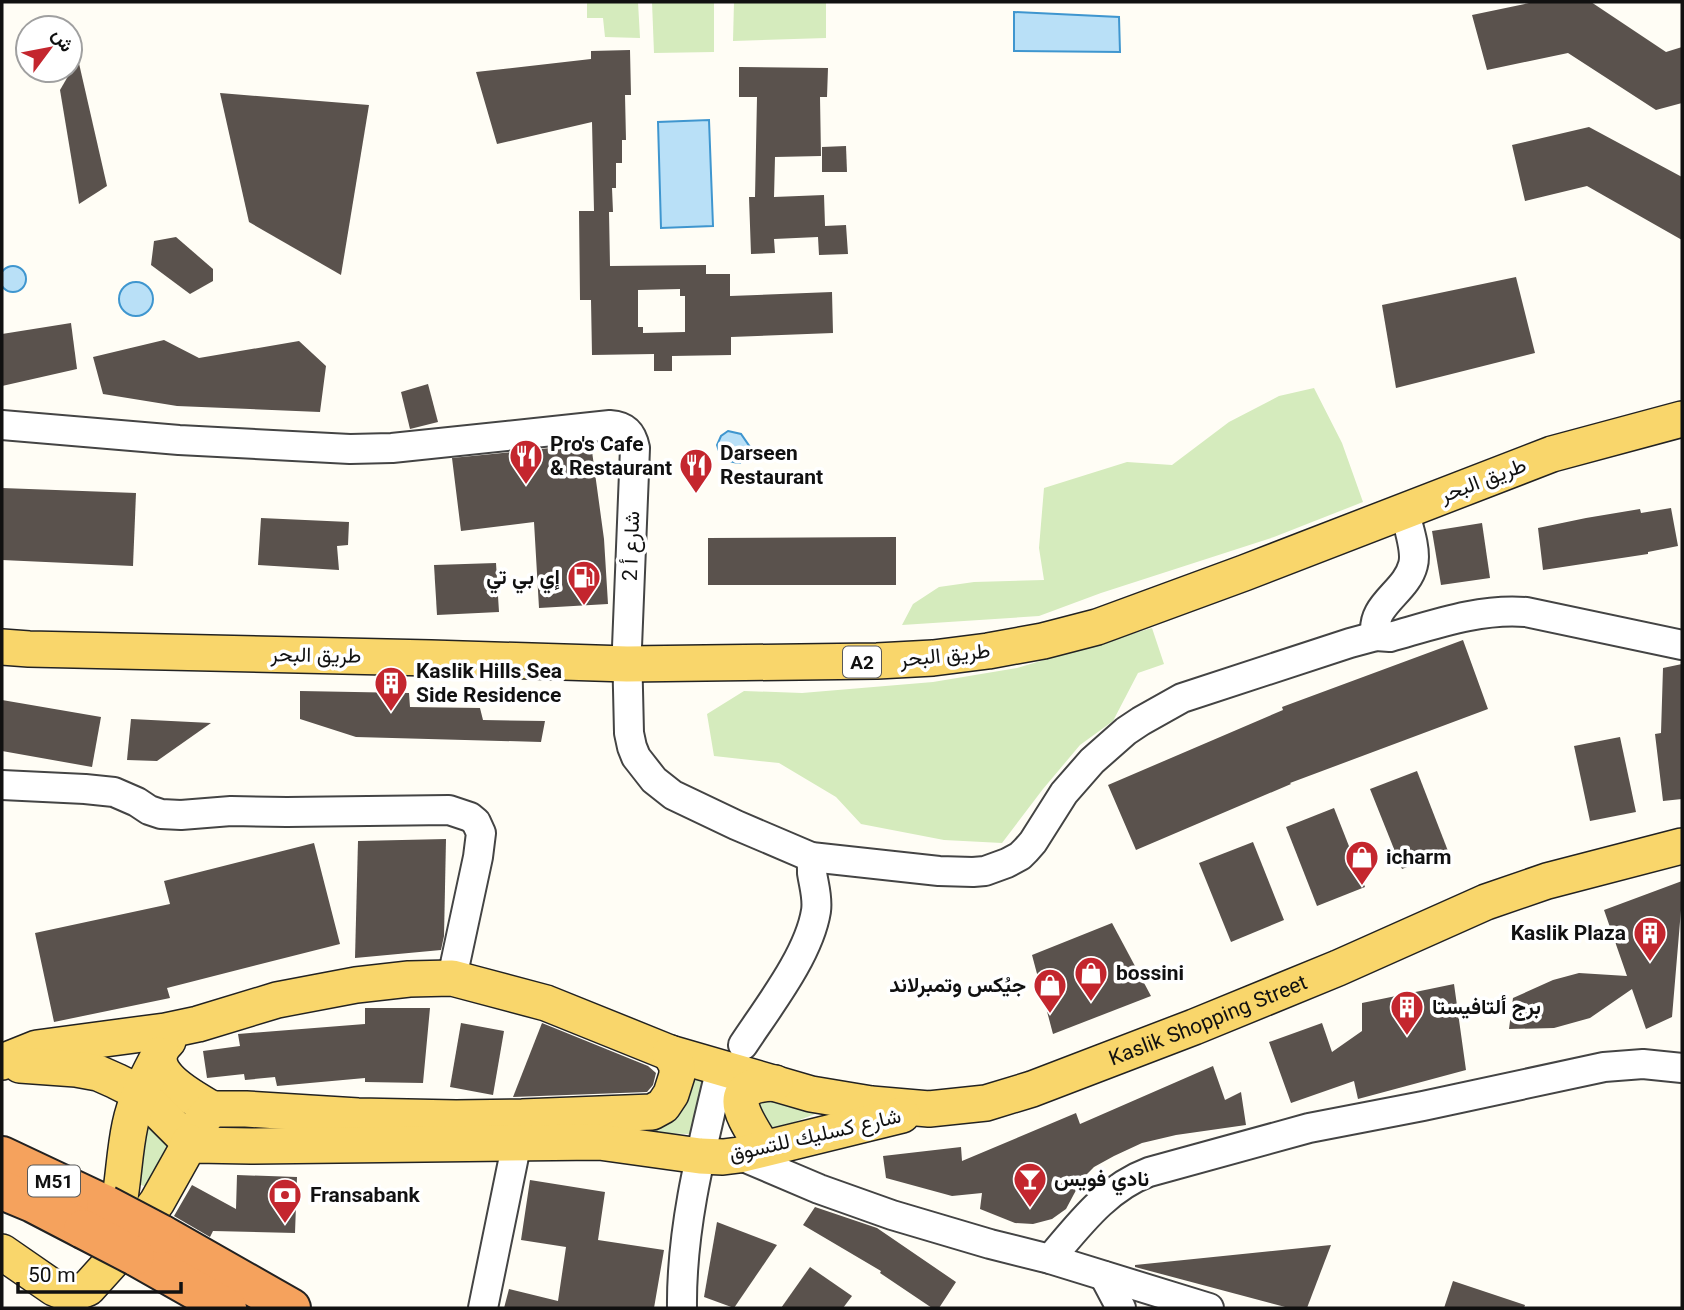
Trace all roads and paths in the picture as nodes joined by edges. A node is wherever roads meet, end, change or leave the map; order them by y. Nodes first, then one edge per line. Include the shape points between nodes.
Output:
1 (1682, 419) edge
2 (2, 425) edge
3 (1404, 510) junction
4 (1376, 636) junction
5 (1682, 645) edge
6 (2, 647) edge
7 (628, 664) junction
8 (2, 785) edge
9 (1682, 846) edge
10 (811, 857) junction
11 (452, 978) junction
12 (198, 1024) junction
13 (670, 1053) junction
14 (159, 1055) junction
15 (732, 1057) junction
16 (2, 1062) edge
17 (2, 1067) edge
18 (1682, 1068) edge
19 (76, 1069) junction
20 (775, 1083) junction
21 (140, 1093) junction
22 (929, 1109) junction
23 (212, 1110) junction
24 (129, 1128) junction
25 (519, 1130) junction
26 (2, 1139) edge
27 (189, 1142) junction
28 (751, 1152) junction
29 (2, 1156) edge
30 (700, 1156) junction
31 (71, 1189) junction
32 (2, 1190) edge
33 (95, 1217) junction
34 (2, 1236) edge
35 (148, 1245) junction
36 (2, 1252) edge
37 (1050, 1259) junction
38 (1104, 1276) junction
39 (80, 1300) edge
40 (227, 1308) edge
41 (291, 1308) edge
42 (483, 1308) edge
43 (682, 1308) edge
44 (1121, 1308) edge
45 (1209, 1308) edge

1 - 3 main road, طريق البحر / A2 via 1552,454
2 - 7 street, شارع أ 2 via 350,449 619,425 628,430 635,448
3 - 4 street via 1413,566 1379,612
3 - 7 main road, طريق البحر / A2 via 1097,627 1042,640 933,658
4 - 5 street, شارع أ 2 via 1513,611
4 - 10 street, شارع أ 2 via 1182,698 1141,721 1092,761 1020,856 994,868 939,871
6 - 7 main road, طريق البحر / A2
7 - 10 street, شارع أ 2 via 632,747 654,780 673,795
8 - 11 street via 114,792 161,814 449,810 464,814 476,822 481,833
9 - 22 main road, Kaslik Shopping Street via 1486,902 1338,968 1032,1089 986,1102
10 - 15 street via 816,911 805,946
11 - 12 main road, Kaslik Shopping Street via 356,985 277,1000
11 - 13 main road, Kaslik Shopping Street via 546,1003
12 - 14 main road via 171,1038
12 - 16 main road via 37,1048
13 - 15 main road, Kaslik Shopping Street
13 - 25 main road via 677,1075 663,1106 652,1112
14 - 21 main road
14 - 23 main road via 160,1066 177,1086
15 - 20 main road, Kaslik Shopping Street
15 - 30 street
17 - 19 main road
18 - 37 street via 1604,1067 1309,1128 1149,1172 1113,1191
19 - 21 main road via 98,1073
19 - 24 main road via 107,1097
20 - 22 main road, Kaslik Shopping Street via 811,1094
20 - 28 main road via 757,1084 742,1096
21 - 24 main road
21 - 27 main road
22 - 28 main road, شارع كسليك للتسوق
23 - 25 main road via 358,1116
23 - 27 main road
24 - 34 main road via 115,1221 104,1249 84,1275 62,1272
25 - 27 main road via 251,1146
25 - 30 main road, شارع كسليك للتسوق
25 - 42 street
26 - 31 highway
27 - 39 main road via 157,1202
28 - 30 main road, شارع كسليك للتسوق
28 - 37 street via 808,1185 892,1215
29 - 31 highway, M51
30 - 43 street via 685,1240
31 - 33 highway, M51
32 - 33 highway, M51 via 33,1203
33 - 35 highway, M51, bridge
35 - 40 highway, M51
35 - 41 highway, M51
36 - 39 main road
37 - 38 street
38 - 44 street
38 - 45 street

